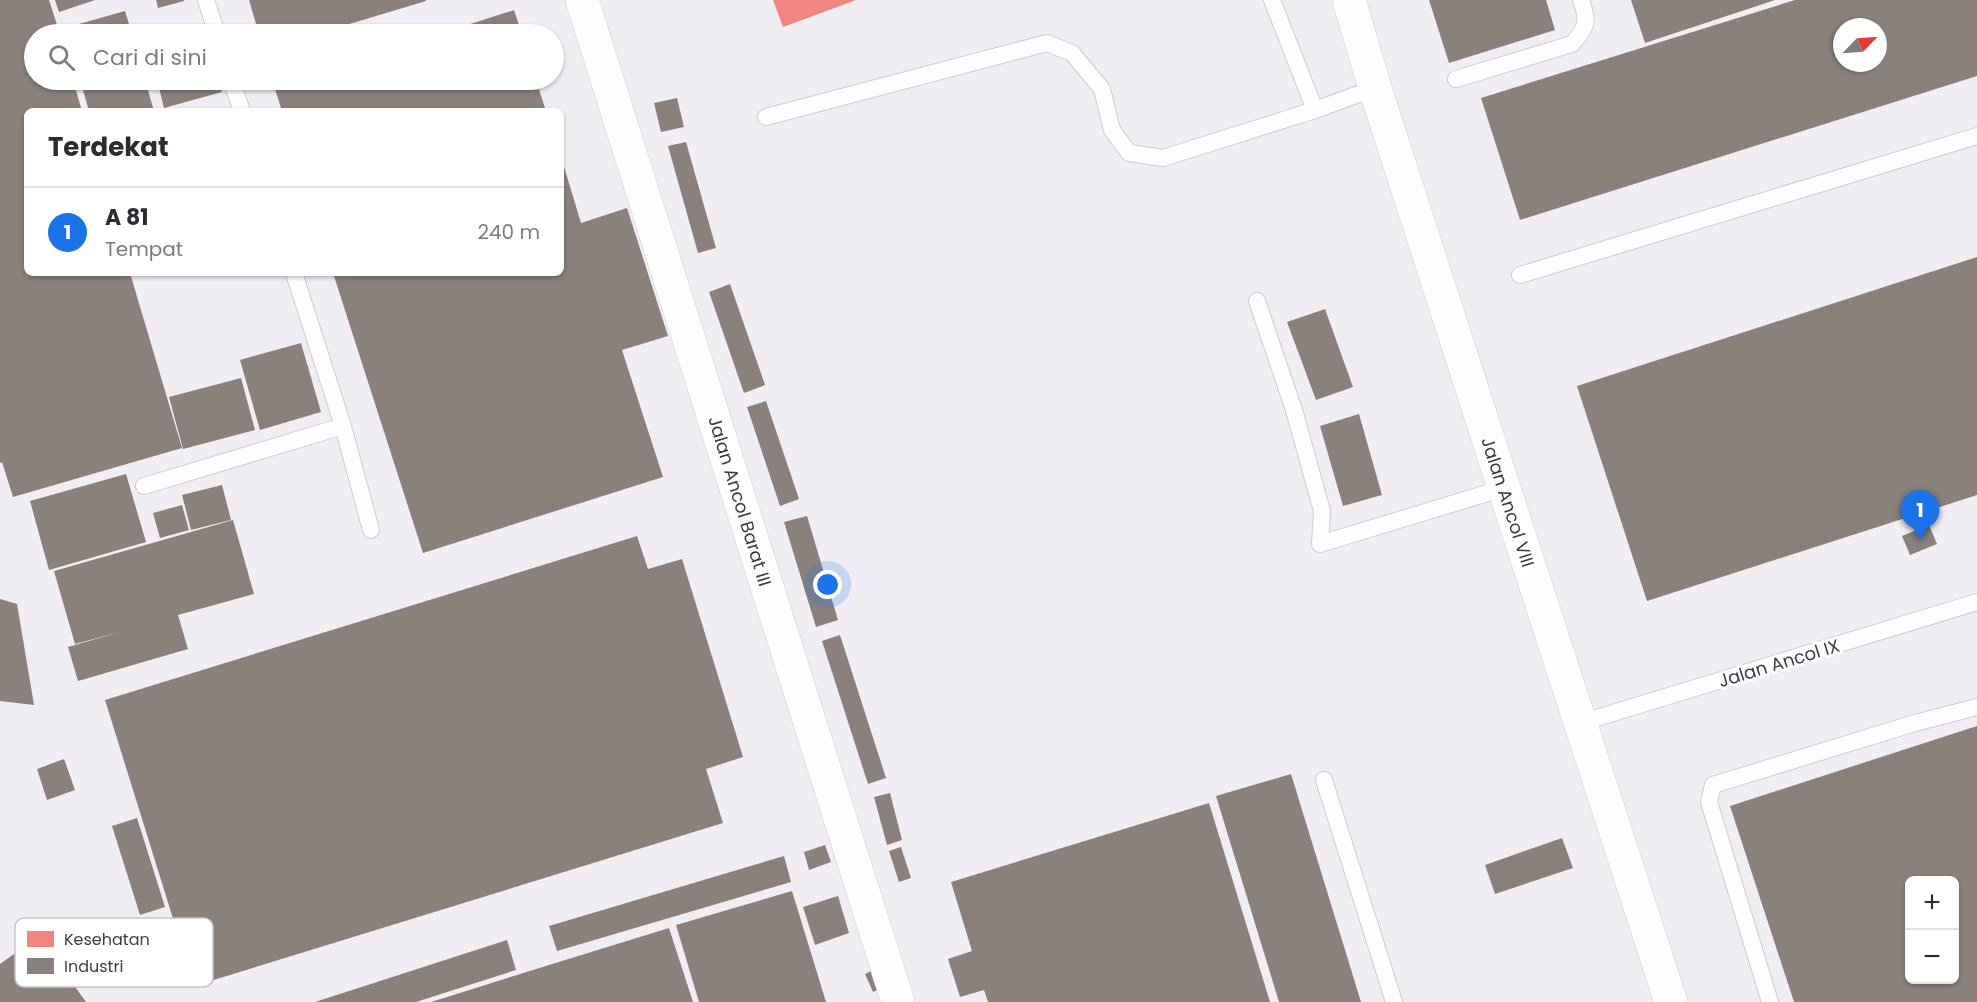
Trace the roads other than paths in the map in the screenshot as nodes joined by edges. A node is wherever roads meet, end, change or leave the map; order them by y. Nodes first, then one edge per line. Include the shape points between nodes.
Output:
1 (206, 0) edge
2 (582, 0) edge
3 (1272, 0) edge
4 (1349, 0) edge
5 (1581, 0) edge
6 (214, 24) edge
7 (1456, 79) dead end
8 (1375, 88) junction
9 (235, 90) edge
10 (241, 108) edge
11 (1315, 110) junction
12 (766, 117) dead end
13 (1977, 136) edge
14 (1520, 275) dead end
15 (295, 276) edge
16 (1257, 301) dead end
17 (343, 426) junction
18 (144, 486) dead end
19 (1504, 488) junction
20 (371, 530) dead end
21 (1977, 602) edge
22 (1977, 708) edge
23 (1580, 723) junction
24 (1324, 780) dead end
25 (898, 1002) edge
26 (1394, 1002) edge
27 (1671, 1002) edge
28 (1770, 1002) edge

1 - 6 lane
2 - 25 street, Jalan Ancol Barat III
3 - 11 lane
4 - 8 street, Jalan Ancol VIII
5 - 7 lane via 1587,16 1583,31 1572,44
8 - 11 lane
8 - 19 street, Jalan Ancol VIII
9 - 10 lane
11 - 12 lane via 1163,158 1129,153 1112,129 1102,89 1072,53 1047,43
13 - 14 lane
15 - 17 lane
16 - 19 lane via 1294,410 1322,511 1320,544
17 - 18 lane
17 - 20 lane
19 - 23 street, Jalan Ancol VIII
21 - 23 lane, Jalan Ancol IX
22 - 28 lane via 1713,785 1708,802
23 - 27 street, Jalan Ancol VIII
24 - 26 lane

